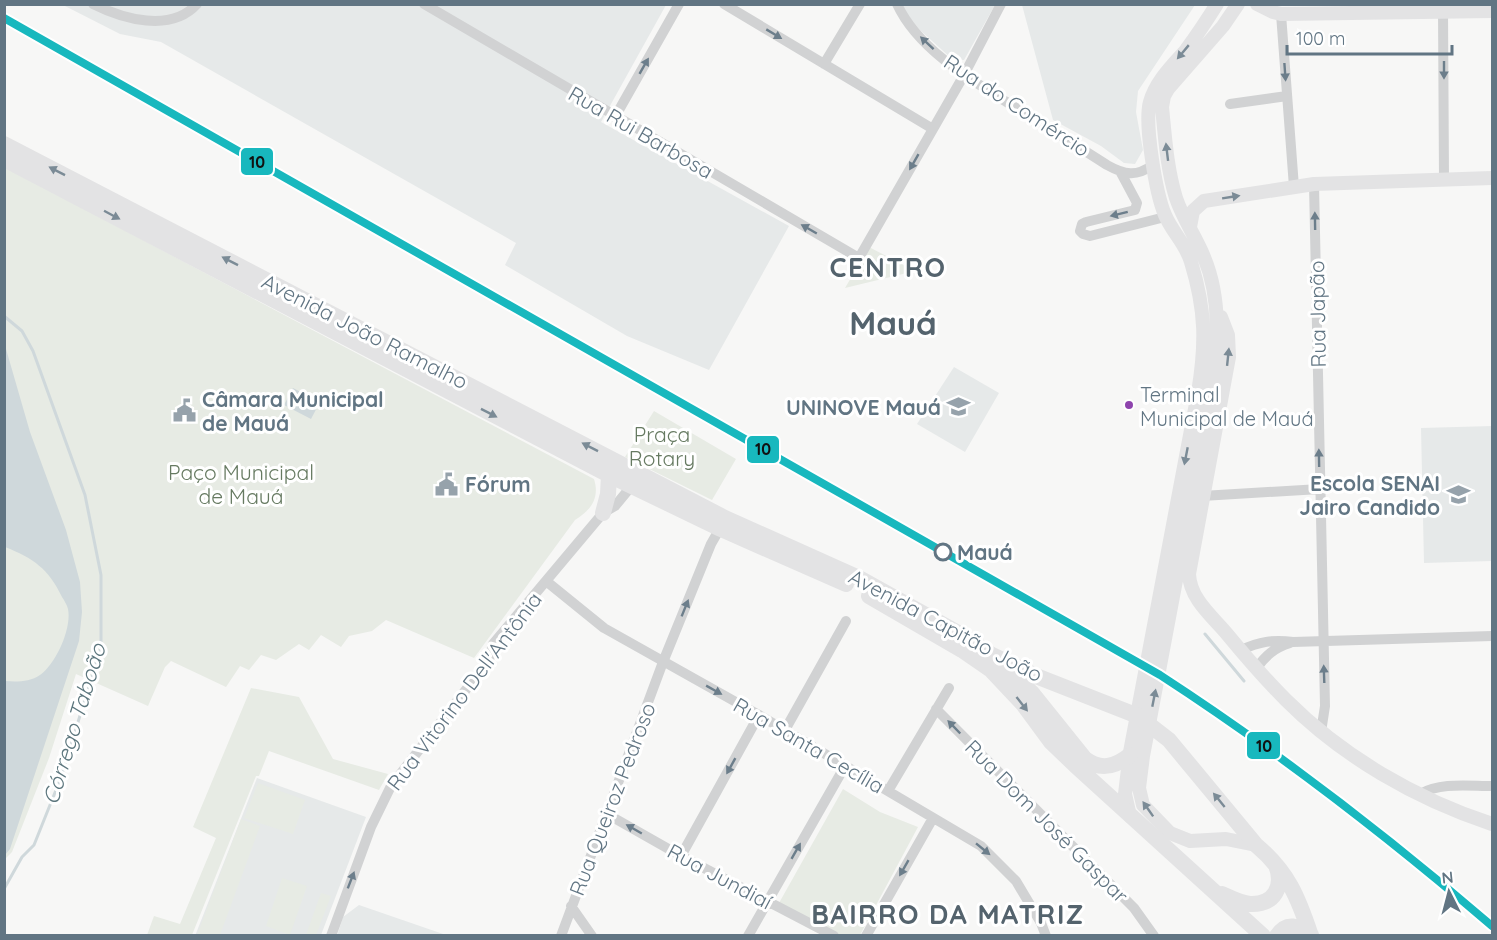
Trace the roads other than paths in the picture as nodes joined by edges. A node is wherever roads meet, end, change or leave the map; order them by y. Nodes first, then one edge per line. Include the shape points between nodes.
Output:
1 (93, 4) edge
2 (197, 4) edge
3 (424, 4) edge
4 (679, 4) edge
5 (724, 4) edge
6 (860, 4) edge
7 (897, 4) edge
8 (1001, 4) edge
9 (1217, 4) edge
10 (1238, 4) edge
11 (1257, 4) edge
12 (1492, 10) edge
13 (1443, 11) junction
14 (1281, 14) junction
15 (824, 64) junction
16 (964, 75) junction
17 (1287, 96) junction
18 (1230, 104) dead end
19 (615, 117) junction
20 (933, 129) junction
21 (4, 144) edge
22 (4, 159) edge
23 (1153, 165) junction
24 (1121, 173) junction
25 (1492, 178) edge
26 (1444, 179) junction
27 (1314, 184) junction
28 (1294, 187) junction
29 (1166, 217) junction
30 (1190, 227) junction
31 (1215, 301) junction
32 (1207, 379) junction
33 (609, 475) junction
34 (636, 480) junction
35 (1320, 489) junction
36 (1202, 496) junction
37 (603, 513) junction
38 (723, 524) junction
39 (546, 580) junction
40 (846, 621) dead end
41 (1492, 636) edge
42 (1293, 642) junction
43 (1323, 642) junction
44 (1241, 650) junction
45 (992, 655) junction
46 (663, 662) junction
47 (1256, 669) junction
48 (949, 688) dead end
49 (936, 709) junction
50 (759, 715) junction
51 (785, 730) junction
52 (1321, 732) junction
53 (1134, 754) junction
54 (845, 766) junction
55 (1492, 786) edge
56 (888, 791) junction
57 (1420, 794) junction
58 (607, 814) junction
59 (1130, 816) junction
60 (933, 818) junction
61 (1492, 824) edge
62 (1256, 845) junction
63 (681, 856) junction
64 (1273, 860) junction
65 (1208, 887) junction
66 (767, 901) junction
67 (1237, 901) junction
68 (571, 906) junction
69 (1311, 935) edge
70 (331, 936) edge
71 (561, 936) edge
72 (592, 936) edge
73 (748, 936) edge
74 (834, 936) edge
75 (866, 936) edge
76 (1046, 936) edge
77 (1154, 936) edge
78 (1263, 936) edge
79 (1277, 936) edge

1 - 2 street via 138,20 161,20 190,13
3 - 19 street, Rua Rui Barbosa
19 -> 4 street
5 -> 15 street
6 - 15 street
16 -> 7 street, Rua do Comércio via 925,43 909,26
8 - 16 street
9 -> 23 main road via 1166,71 1149,104
30 -> 10 main road via 1173,184 1162,107 1164,96
11 - 14 main road
12 - 13 main road
13 - 14 main road
13 -> 26 street
14 -> 17 street
15 - 20 street
16 - 20 street
16 - 24 street, Rua do Comércio
17 - 18 street
17 - 28 street
20 -> 19 street, Rua Rui Barbosa via 860,258
34 -> 21 highway, Avenida João Ramalho
22 -> 33 highway, Avenida João Ramalho
23 - 24 street via 1138,173
23 - 29 main road
24 -> 29 street via 1137,203 1135,210 1086,222 1080,231 1083,234 1090,236
25 - 26 main road
26 - 27 main road
27 - 28 main road
35 -> 27 street, Rua Japão
30 -> 28 main road via 1193,211 1204,201
29 - 32 main road via 1188,254 1202,311
30 - 31 main road via 1204,256
31 - 32 main road via 1218,332
36 -> 31 main road via 1230,345
32 - 53 main road
33 - 34 highway, Avenida João Ramalho
33 - 37 highway
34 - 37 street, Rua Vitorino Dell'Antônia via 615,506
34 - 38 highway, Avenida João Ramalho
34 - 38 highway, Avenida João Ramalho via 690,500
35 - 36 street
35 - 43 street, Rua Japão
36 - 44 main road via 1189,574 1192,591
37 - 39 street, Rua Vitorino Dell'Antônia
38 - 45 highway, Avenida Capitão João via 859,578
46 -> 38 street, Rua Queiroz Pedroso via 711,544
38 -> 59 highway, Avenida Capitão João via 863,592 977,659 1008,687 1051,742
39 - 46 street, Rua Santa Cecília via 604,628
70 -> 39 street, Rua Vitorino Dell'Antônia via 381,803 402,770 489,660 493,644
40 - 51 street
41 - 43 street
42 - 43 street
42 - 44 street via 1265,642
42 - 47 street via 1275,649
52 -> 43 street, Rua Japão via 1325,706
44 - 47 main road
45 - 53 highway via 1032,693 1092,764 1112,766
62 -> 45 highway, Avenida Capitão João via 1182,754 1154,728 1126,711
46 -> 50 street, Rua Santa Cecília
46 - 58 street, Rua Queiroz Pedroso
47 - 52 main road
48 - 49 street
49 - 56 street
77 -> 49 street, Rua Dom José Gaspar via 1134,908
50 - 51 street, Rua Santa Cecília
50 -> 63 street
51 - 54 street, Rua Santa Cecília
52 - 57 main road via 1373,769
53 - 59 main road via 1125,794
62 -> 53 main road via 1226,839 1190,841 1170,833 1143,805
54 - 56 street, Rua Santa Cecília
66 -> 54 street
55 - 57 street via 1444,786
56 - 60 street, Rua Santa Cecília
57 - 61 main road
63 -> 58 street, Rua Jundiaí
58 - 68 street, Rua Queiroz Pedroso
59 - 65 highway, Avenida Capitão João
60 -> 75 street
60 -> 76 street, Rua Santa Cecília via 981,846 1016,881
62 - 64 highway, Avenida Capitão João
62 - 67 highway via 1268,883 1255,900
63 - 66 street, Rua Jundiaí
64 - 67 highway via 1280,883 1273,896 1257,903
64 - 69 highway, Avenida Capitão João via 1293,888
65 - 67 highway
65 - 78 highway, Avenida Capitão João
66 - 73 street
66 - 74 street, Rua Jundiaí
68 - 71 street, Rua Queiroz Pedroso
68 - 72 street
69 - 79 highway via 1292,925 1284,927

